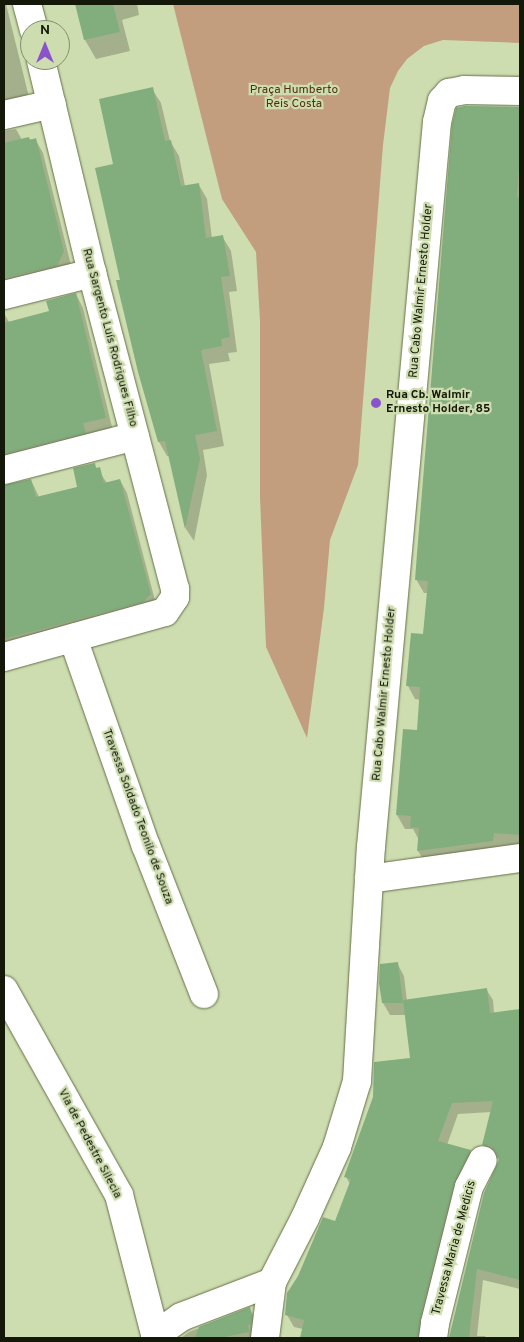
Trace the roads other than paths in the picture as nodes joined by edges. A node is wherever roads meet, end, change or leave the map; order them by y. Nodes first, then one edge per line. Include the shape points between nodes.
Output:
1 (27, 4) edge
2 (31, 20) edge
3 (44, 70) edge
4 (520, 90) edge
5 (52, 104) junction
6 (4, 116) edge
7 (92, 273) junction
8 (4, 295) edge
9 (135, 436) junction
10 (4, 470) edge
11 (73, 638) junction
12 (4, 657) edge
13 (520, 858) edge
14 (369, 879) junction
15 (4, 990) edge
16 (204, 994) dead end
17 (482, 1160) dead end
18 (272, 1282) junction
19 (155, 1338) edge
20 (265, 1338) edge
21 (433, 1338) edge

1 - 2 street
3 - 5 street, Rua Sargento Luís Rodrigues Filho
4 - 14 street, Rua Cabo Walmir Ernesto Holder via 449,93 442,101 437,122
5 - 6 street
5 - 7 street, Rua Sargento Luís Rodrigues Filho
7 - 8 street
7 - 9 street, Rua Sargento Luís Rodrigues Filho
9 - 10 street
9 - 11 street, Rua Sargento Luís Rodrigues Filho via 175,597 165,612
11 - 12 street
11 - 16 street, Travessa Soldado Teonilo de Souza via 146,846
13 - 14 street
14 - 18 street, Rua Cabo Walmir Ernesto Holder via 357,1081 337,1147
15 - 19 street, Via de Pedestre Silecia via 119,1195
17 - 21 street, Travessa Maria de Medicis via 469,1187 434,1323
18 - 19 street via 181,1317
18 - 20 street

